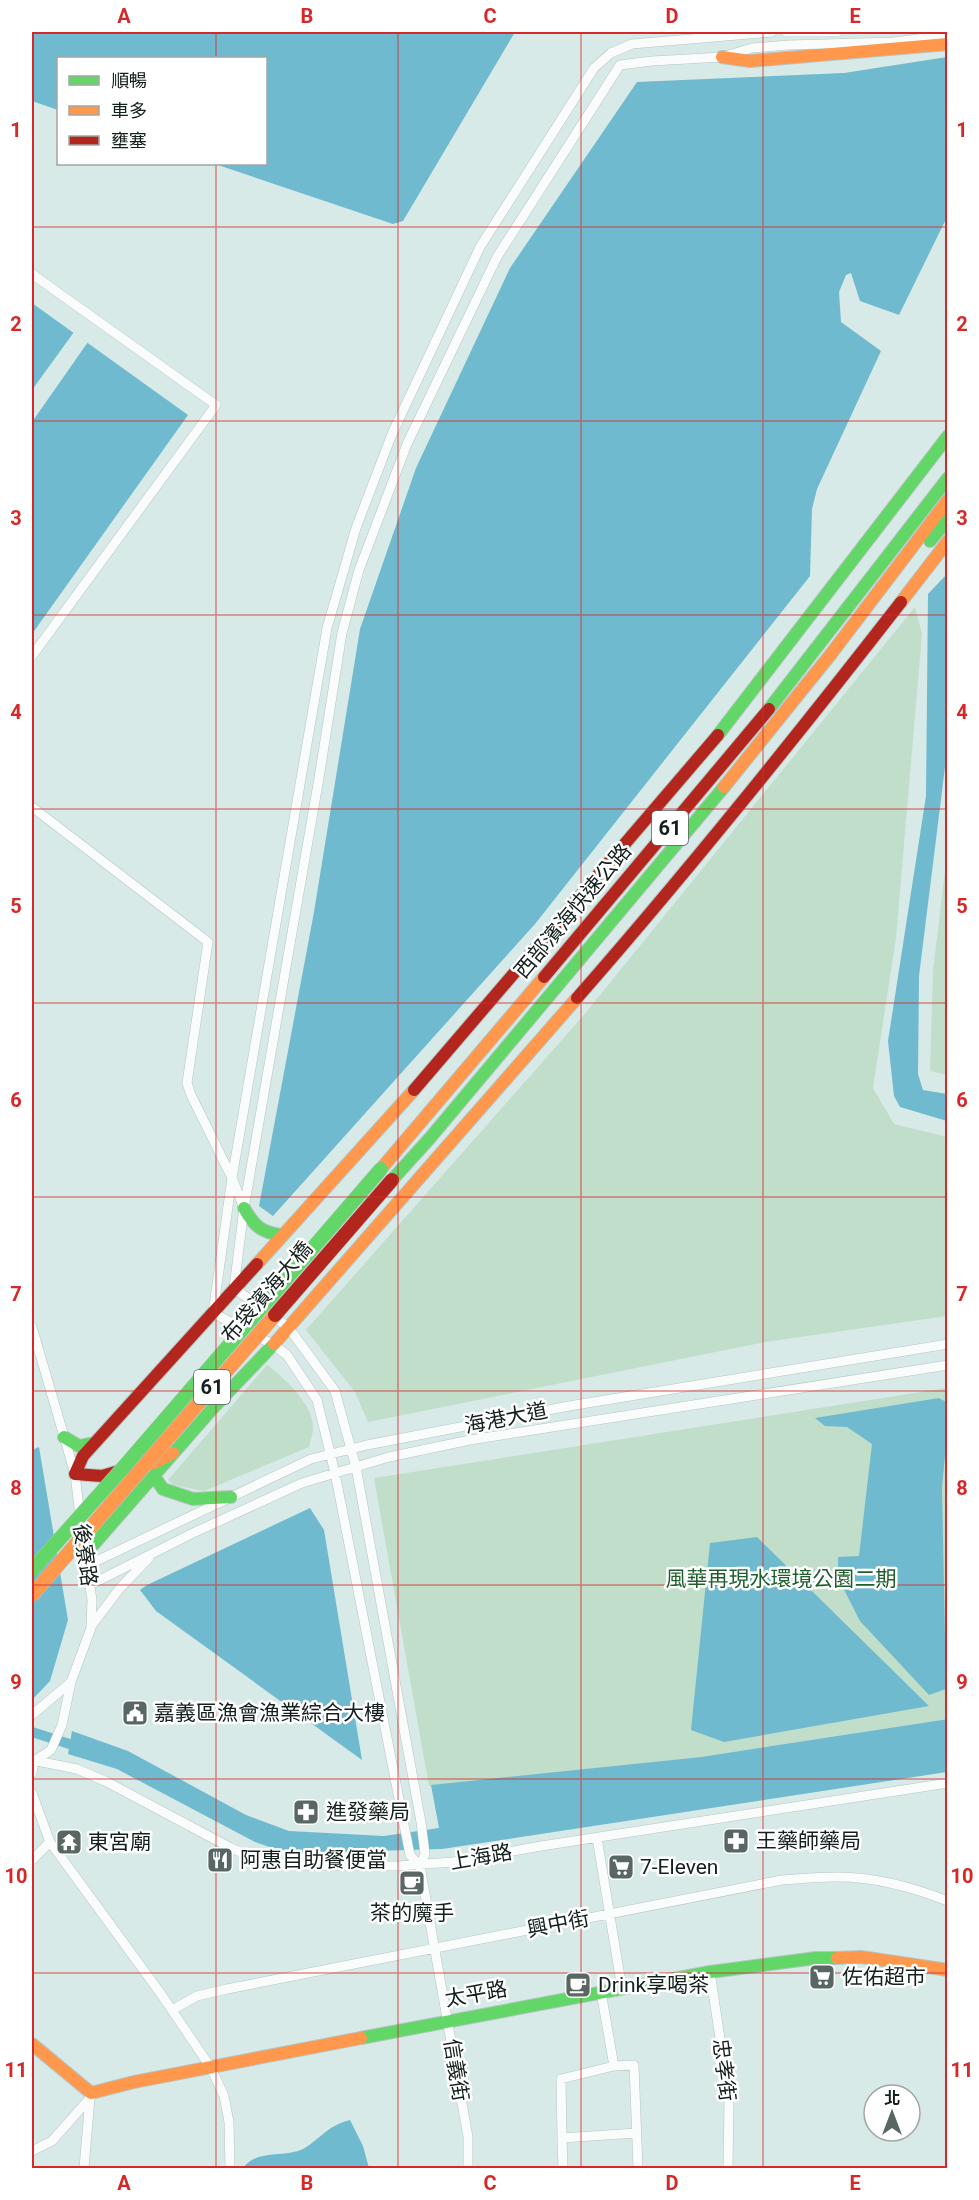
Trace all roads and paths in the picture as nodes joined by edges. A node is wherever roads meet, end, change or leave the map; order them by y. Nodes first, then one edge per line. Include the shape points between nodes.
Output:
1 (772, 32) edge
2 (786, 32) edge
3 (837, 32) edge
4 (817, 33) edge
5 (948, 35) edge
6 (948, 45) edge
7 (722, 57) junction
8 (32, 274) edge
9 (948, 436) edge
10 (948, 466) edge
11 (948, 478) edge
12 (948, 500) edge
13 (948, 519) edge
14 (948, 541) edge
15 (870, 577) junction
16 (831, 654) junction
17 (32, 656) edge
18 (32, 807) edge
19 (381, 1170) joint
20 (232, 1178) junction
21 (392, 1179) joint
22 (244, 1208) junction
23 (282, 1235) junction
24 (234, 1288) junction
25 (213, 1313) junction
26 (32, 1327) edge
27 (289, 1328) junction
28 (272, 1344) junction
29 (948, 1344) edge
30 (948, 1365) edge
31 (64, 1437) junction
32 (94, 1443) junction
33 (351, 1449) junction
34 (173, 1453) junction
35 (331, 1454) junction
36 (356, 1467) junction
37 (335, 1473) junction
38 (75, 1474) junction
39 (154, 1476) junction
40 (231, 1497) junction
41 (153, 1553) junction
42 (86, 1559) junction
43 (32, 1570) edge
44 (90, 1585) junction
45 (32, 1595) edge
46 (91, 1628) junction
47 (71, 1682) junction
48 (32, 1715) edge
49 (33, 1760) edge
50 (32, 1773) edge
51 (947, 1784) edge
52 (32, 1792) edge
53 (597, 1838) junction
54 (50, 1842) junction
55 (32, 1860) edge
56 (420, 1866) junction
57 (948, 1901) edge
58 (611, 1914) junction
59 (436, 1948) junction
60 (948, 1970) edge
61 (710, 1972) junction
62 (622, 1989) junction
63 (600, 1992) junction
64 (172, 2010) junction
65 (448, 2020) junction
66 (32, 2044) edge
67 (614, 2066) junction
68 (211, 2068) junction
69 (636, 2133) junction
70 (562, 2138) junction
71 (32, 2151) edge
72 (84, 2169) edge
73 (230, 2169) edge
74 (468, 2169) edge
75 (562, 2169) edge
76 (638, 2169) edge
77 (728, 2169) edge

1 - 20 street via 632,44 611,53 594,68 480,247 392,434 356,528 327,627
2 - 4 street
3 - 4 street
5 - 7 street via 894,42 752,48
6 - 7 main road via 750,61
7 - 22 street via 620,66 497,257 407,444 359,570 342,633
8 - 17 street via 216,405
9 - 23 main road via 729,722 412,1092
10 - 15 main road
11 - 15 main road, 西部濱海快速公路 / 61
12 - 16 main road, 西部濱海快速公路 / 61
13 - 16 main road
14 - 27 main road via 779,759 649,916
15 - 19 main road, 西部濱海快速公路 / 61 via 753,728
16 - 21 main road, 西部濱海快速公路 / 61 via 704,811
18 - 20 street via 208,942 187,1083
19 - 43 main road, 布袋濱海大橋 / 61, bridge
20 - 22 street
20 - 25 street
21 - 45 main road, 布袋濱海大橋 / 61, bridge
22 - 23 main road via 255,1227 267,1234
22 - 24 street
23 - 24 main road
24 - 25 main road
24 - 27 street
25 - 28 street
25 - 32 main road
26 - 31 street, 後寮路
27 - 28 main road
27 - 33 street via 335,1391
28 - 34 main road
28 - 35 street via 287,1355 317,1400
29 - 33 street, 海港大道 via 569,1406
30 - 36 street, 海港大道 via 470,1440
31 - 32 main road via 79,1446
31 - 38 street, 後寮路
32 - 38 main road
33 - 35 street, 海港大道
33 - 36 street
34 - 38 main road via 154,1463 102,1476
34 - 39 main road
35 - 37 street
35 - 40 street, 海港大道 via 311,1459
36 - 37 street, 海港大道
36 - 56 street via 422,1829 425,1854
37 - 41 street, 海港大道 via 302,1483
37 - 56 street via 406,1832 411,1855
38 - 42 street, 後寮路
39 - 40 main road via 163,1489 194,1499
39 - 42 main road
40 - 42 street, 海港大道
41 - 44 street, 海港大道
41 - 46 street via 120,1588
42 - 44 street, 後寮路
44 - 46 street, 後寮路
46 - 47 street, 後寮路
47 - 48 street
47 - 49 street, 後寮路 via 62,1725 51,1750
49 - 50 street
49 - 56 street, 上海路 via 77,1769 255,1858 287,1865
51 - 53 street, 上海路
52 - 54 street
53 - 56 street, 上海路
53 - 58 street
54 - 55 street
54 - 64 street
56 - 59 street, 信義街
57 - 58 street, 興中街 via 876,1880 836,1876 782,1880
58 - 59 street, 興中街
58 - 62 street
59 - 64 street, 興中街 via 197,1996
59 - 65 street, 信義街
60 - 61 main road, 太平路 via 861,1957 816,1958
61 - 62 main road, 太平路
61 - 77 street, 忠孝街 via 729,2098
62 - 63 main road, 太平路
63 - 65 main road, 太平路
63 - 67 street
64 - 68 street
65 - 68 main road, 太平路
65 - 74 street, 信義街 via 468,2138
66 - 68 main road, 太平路 via 91,2093
67 - 69 street via 634,2065
67 - 70 street via 561,2079
68 - 73 street via 226,2105
69 - 70 street
69 - 76 street
70 - 75 street
71 - 72 street via 52,2141 90,2098

